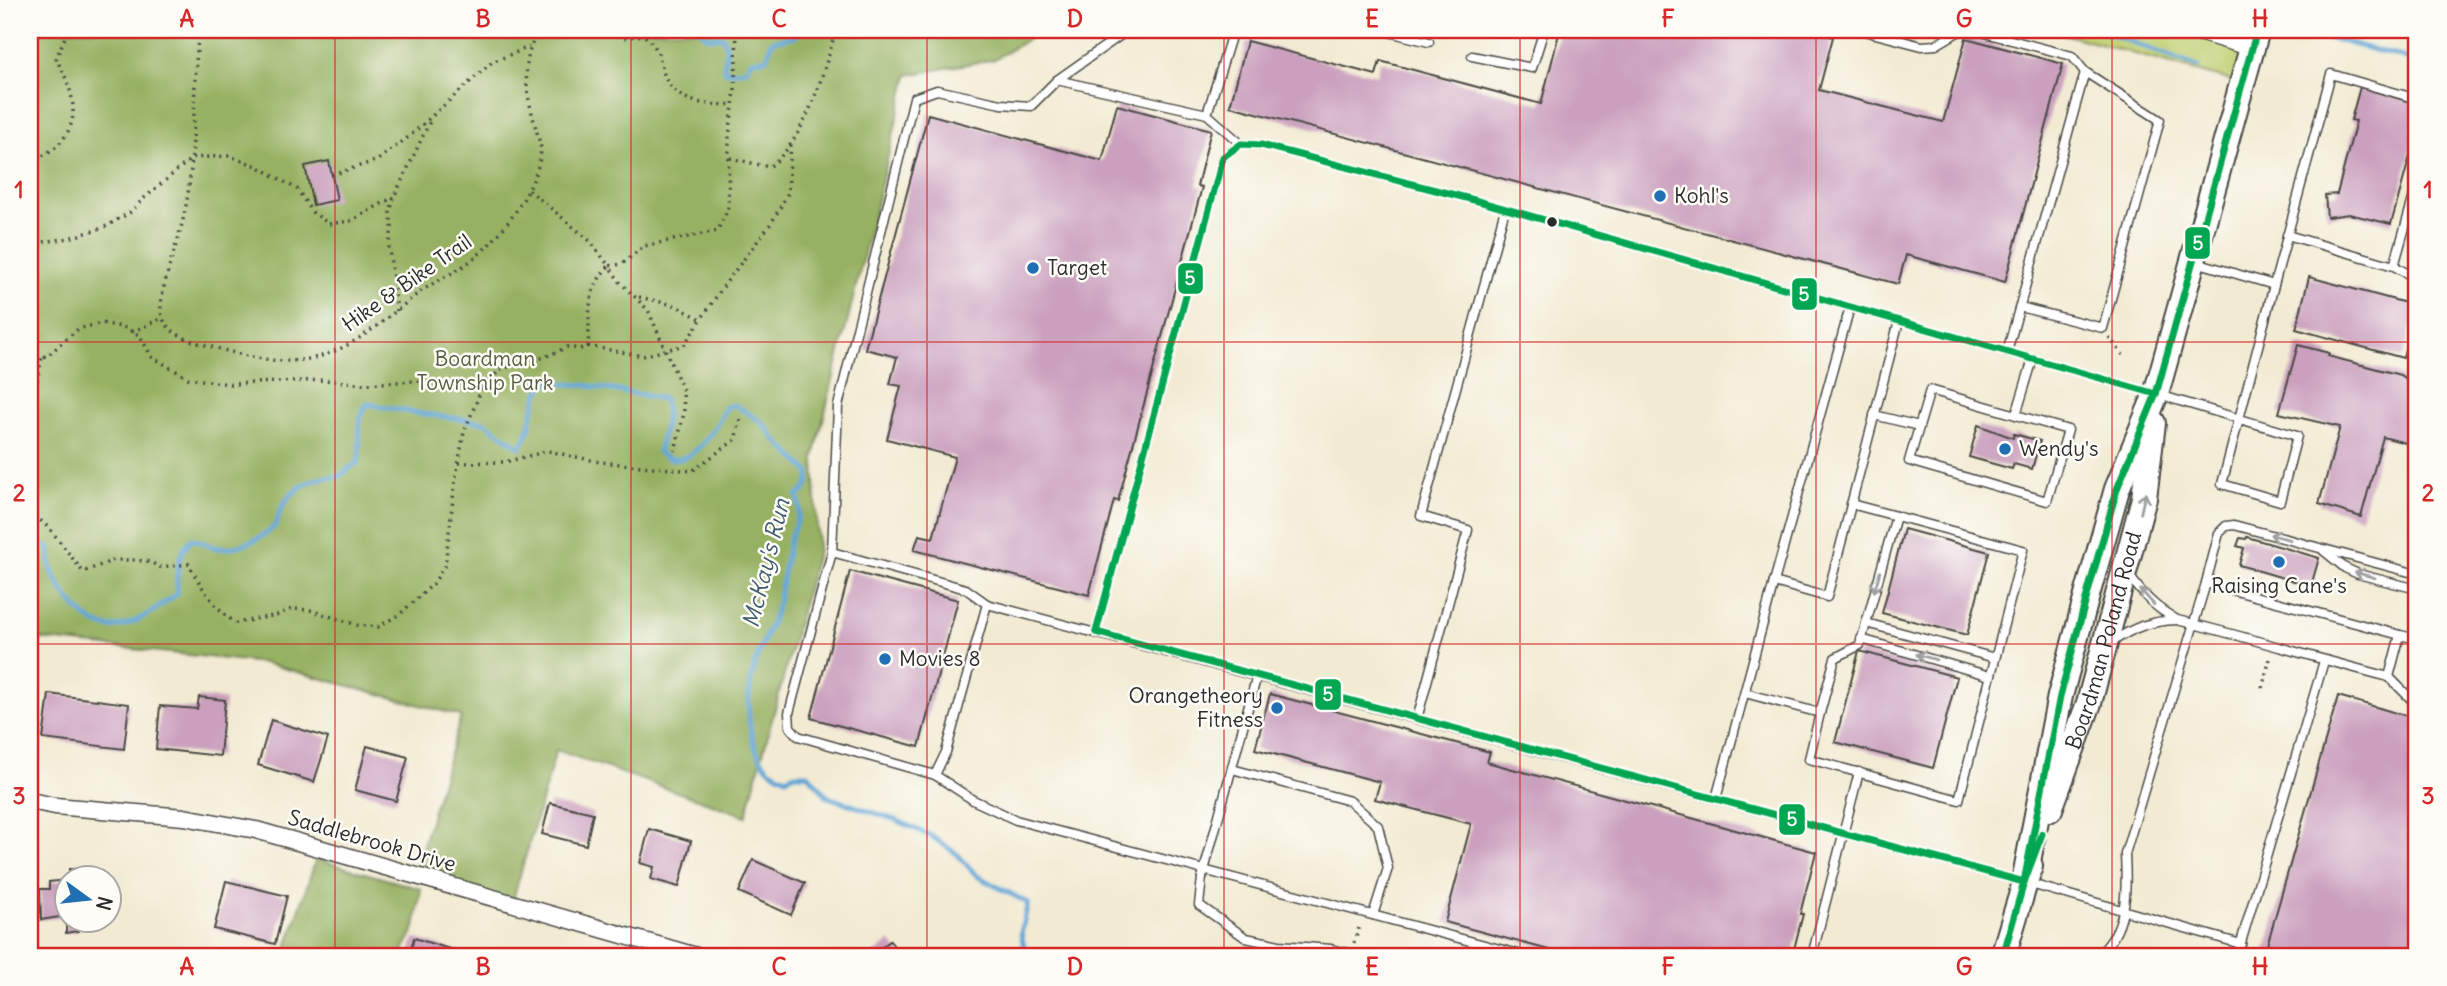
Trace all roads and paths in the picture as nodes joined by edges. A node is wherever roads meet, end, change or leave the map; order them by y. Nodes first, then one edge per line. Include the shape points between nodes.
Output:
1 (68, 30) edge
2 (199, 30) edge
3 (539, 30) edge
4 (605, 30) edge
5 (832, 30) edge
6 (1128, 30) edge
7 (1233, 30) edge
8 (1381, 30) edge
9 (1544, 30) edge
10 (1860, 30) edge
11 (2192, 30) edge
12 (737, 31) edge
13 (2255, 39) edge
14 (1429, 42) dead end
15 (529, 47) junction
16 (1472, 56) dead end
17 (2085, 72) junction
18 (1057, 80) junction
19 (2417, 99) edge
20 (733, 104) junction
21 (1207, 114) junction
22 (432, 117) junction
23 (791, 141) junction
24 (1241, 144) junction
25 (192, 158) junction
26 (730, 158) junction
27 (30, 162) edge
28 (332, 175) dead end
29 (2417, 185) edge
30 (529, 190) junction
31 (394, 197) junction
32 (1505, 209) junction
33 (2287, 235) junction
34 (30, 244) edge
35 (2193, 261) junction
36 (609, 266) junction
37 (2394, 266) junction
38 (2417, 279) edge
39 (2274, 285) junction
40 (636, 296) junction
41 (1850, 307) junction
42 (2020, 307) junction
43 (397, 311) junction
44 (162, 318) junction
45 (701, 319) junction
46 (1899, 321) junction
47 (2103, 328) junction
48 (132, 332) junction
49 (588, 346) junction
50 (667, 350) junction
51 (2007, 352) junction
52 (2123, 355) dead end
53 (41, 357) junction
54 (30, 359) edge
55 (2033, 359) junction
56 (482, 388) junction
57 (30, 393) edge
58 (2156, 394) junction
59 (1874, 415) junction
60 (2016, 415) junction
61 (741, 417) dead end
62 (2241, 418) junction
63 (1919, 426) junction
64 (675, 451) dead end
65 (458, 463) junction
66 (1851, 504) junction
67 (30, 512) edge
68 (1896, 516) junction
69 (2319, 548) junction
70 (832, 552) junction
71 (2125, 569) junction
72 (2417, 574) edge
73 (1774, 582) junction
74 (2206, 583) junction
75 (2417, 589) edge
76 (987, 604) junction
77 (2177, 620) junction
78 (1866, 623) junction
79 (2193, 624) junction
80 (1096, 632) junction
81 (2400, 635) junction
82 (1861, 639) junction
83 (2417, 639) edge
84 (2104, 647) junction
85 (2274, 647) junction
86 (1995, 658) junction
87 (2324, 661) junction
88 (1257, 676) junction
89 (1990, 676) junction
90 (2389, 677) junction
91 (2262, 688) dead end
92 (1745, 692) junction
93 (2417, 705) edge
94 (1820, 713) junction
95 (1417, 719) junction
96 (1231, 769) junction
97 (1859, 772) junction
98 (935, 775) junction
99 (1716, 799) junction
100 (30, 801) edge
101 (1843, 834) junction
102 (1204, 871) junction
103 (2024, 882) junction
104 (2123, 911) junction
105 (1373, 915) junction
106 (1359, 929) dead end
107 (1267, 942) junction
108 (2241, 944) junction
109 (1354, 945) dead end
110 (696, 956) edge
111 (1263, 956) edge
112 (1361, 956) edge
113 (1527, 956) edge
114 (1812, 956) edge
115 (2003, 956) edge
116 (2097, 956) edge
117 (2237, 956) edge

1 - 27 path via 56,59 74,120 53,151
2 - 25 path
3 - 15 path, Hike & Bike Trail
4 - 20 path via 624,38 643,35 655,43 671,87 687,99 718,106
5 - 23 path via 833,40 814,97
6 - 18 lane
7 - 21 lane
8 - 14 lane
9 - 16 lane via 1532,68
10 - 17 lane via 1922,46 1936,45 1961,30 1981,32 2072,56
11 - 13 street
12 - 20 path
13 - 35 main road, Boardman Poland Road
15 - 22 path via 492,62
15 - 30 path, Hike & Bike Trail via 526,89 541,148 539,168
17 - 42 lane
17 - 47 lane via 2160,120
18 - 21 lane
18 - 70 lane via 1031,106 937,90 914,98 838,406
19 - 33 lane via 2331,74
20 - 26 path
21 - 24 lane
22 - 28 path via 378,160
22 - 31 path
23 - 26 path via 769,167
23 - 45 path via 788,193
24 - 32 lane via 1282,150
24 - 80 lane via 1223,157
25 - 31 path via 229,156 257,166 297,189 312,212 329,224 350,221
25 - 34 path via 131,212 103,228
25 - 44 path via 183,223 160,303
26 - 36 path via 728,209 717,231 644,246 622,264
29 - 37 lane
30 - 36 path via 590,241
30 - 43 path, Hike & Bike Trail via 475,258
31 - 43 path via 389,248
32 - 41 lane
32 - 95 lane via 1421,516 1468,530
33 - 37 lane
33 - 39 lane
35 - 39 lane
35 - 58 main road, Boardman Poland Road
36 - 40 path
36 - 49 path via 594,287 588,306
37 - 38 lane
39 - 62 lane
40 - 45 path via 674,305
40 - 50 path
41 - 46 lane
41 - 73 lane
42 - 47 lane
42 - 51 lane
43 - 44 path, Hike & Bike Trail via 333,352 278,362 188,339 170,329
44 - 48 path
45 - 50 path via 684,345
46 - 51 lane
46 - 59 lane
47 - 52 path
48 - 53 path via 102,323 78,329
48 - 56 path via 140,336 152,357 188,378 230,384 414,381
49 - 50 path via 643,356
49 - 56 path via 567,347 501,369
50 - 64 path via 683,390 684,413
51 - 55 lane
53 - 54 path
53 - 57 path
55 - 58 lane
55 - 60 lane
56 - 65 path via 464,432
58 - 62 lane
71 -> 58 main road, Boardman Poland Road via 2144,498
58 - 103 main road, Boardman Poland Road via 2117,489 2060,696
59 - 63 lane
59 - 66 lane
60 - 63 lane via 1930,390
60 - 63 lane via 2068,430 2047,501 1909,461
61 - 65 path via 735,440 692,471 600,462 548,451 505,462
62 - 62 lane via 2297,436 2280,501 2222,484
65 - 67 path via 445,566 400,614 377,627 292,609 236,623 222,614 189,564 160,567 114,560 83,572
66 - 68 lane
66 - 73 lane via 1827,597
68 -> 78 lane
68 - 86 lane via 2023,550
69 - 72 lane
69 -> 74 lane via 2226,526 2219,533
75 -> 69 lane via 2345,568
70 - 76 lane via 966,589
70 - 98 lane via 789,713 790,727 798,736
77 -> 71 lane via 2145,597
71 - 84 main road, Boardman Poland Road
73 - 92 lane
74 - 79 lane
74 - 81 lane
76 - 80 lane
76 - 98 lane via 946,752
77 - 79 lane
77 - 84 lane via 2141,624
78 - 82 lane
78 - 86 lane
79 - 85 lane
79 - 104 lane via 2125,854
80 - 88 lane
81 - 83 lane
81 - 90 lane
89 -> 82 lane
82 - 94 lane via 1860,645 1835,658
84 - 103 main road, Boardman Poland Road via 2089,703
85 - 87 lane
85 - 91 path
86 - 89 lane
87 - 90 lane
87 - 108 lane
88 - 95 lane
88 - 96 lane
89 - 97 lane via 1959,800
90 - 93 lane
92 - 94 lane
92 - 99 lane
94 - 97 lane via 1809,759
95 - 99 lane
96 - 102 lane
96 - 105 lane via 1350,801 1378,826 1388,868
97 - 101 lane
98 - 102 lane via 1016,820
99 - 101 lane
100 - 110 street, Saddlebrook Drive via 184,817 256,830
101 - 103 lane
101 - 114 lane
102 - 105 lane
102 - 107 lane via 1199,905 1246,938
103 - 104 lane
103 - 115 main road, Boardman Poland Road
104 - 108 lane
104 - 116 lane via 2109,946
105 - 113 lane
106 - 109 path
107 - 111 lane
107 - 112 lane
108 - 117 lane

